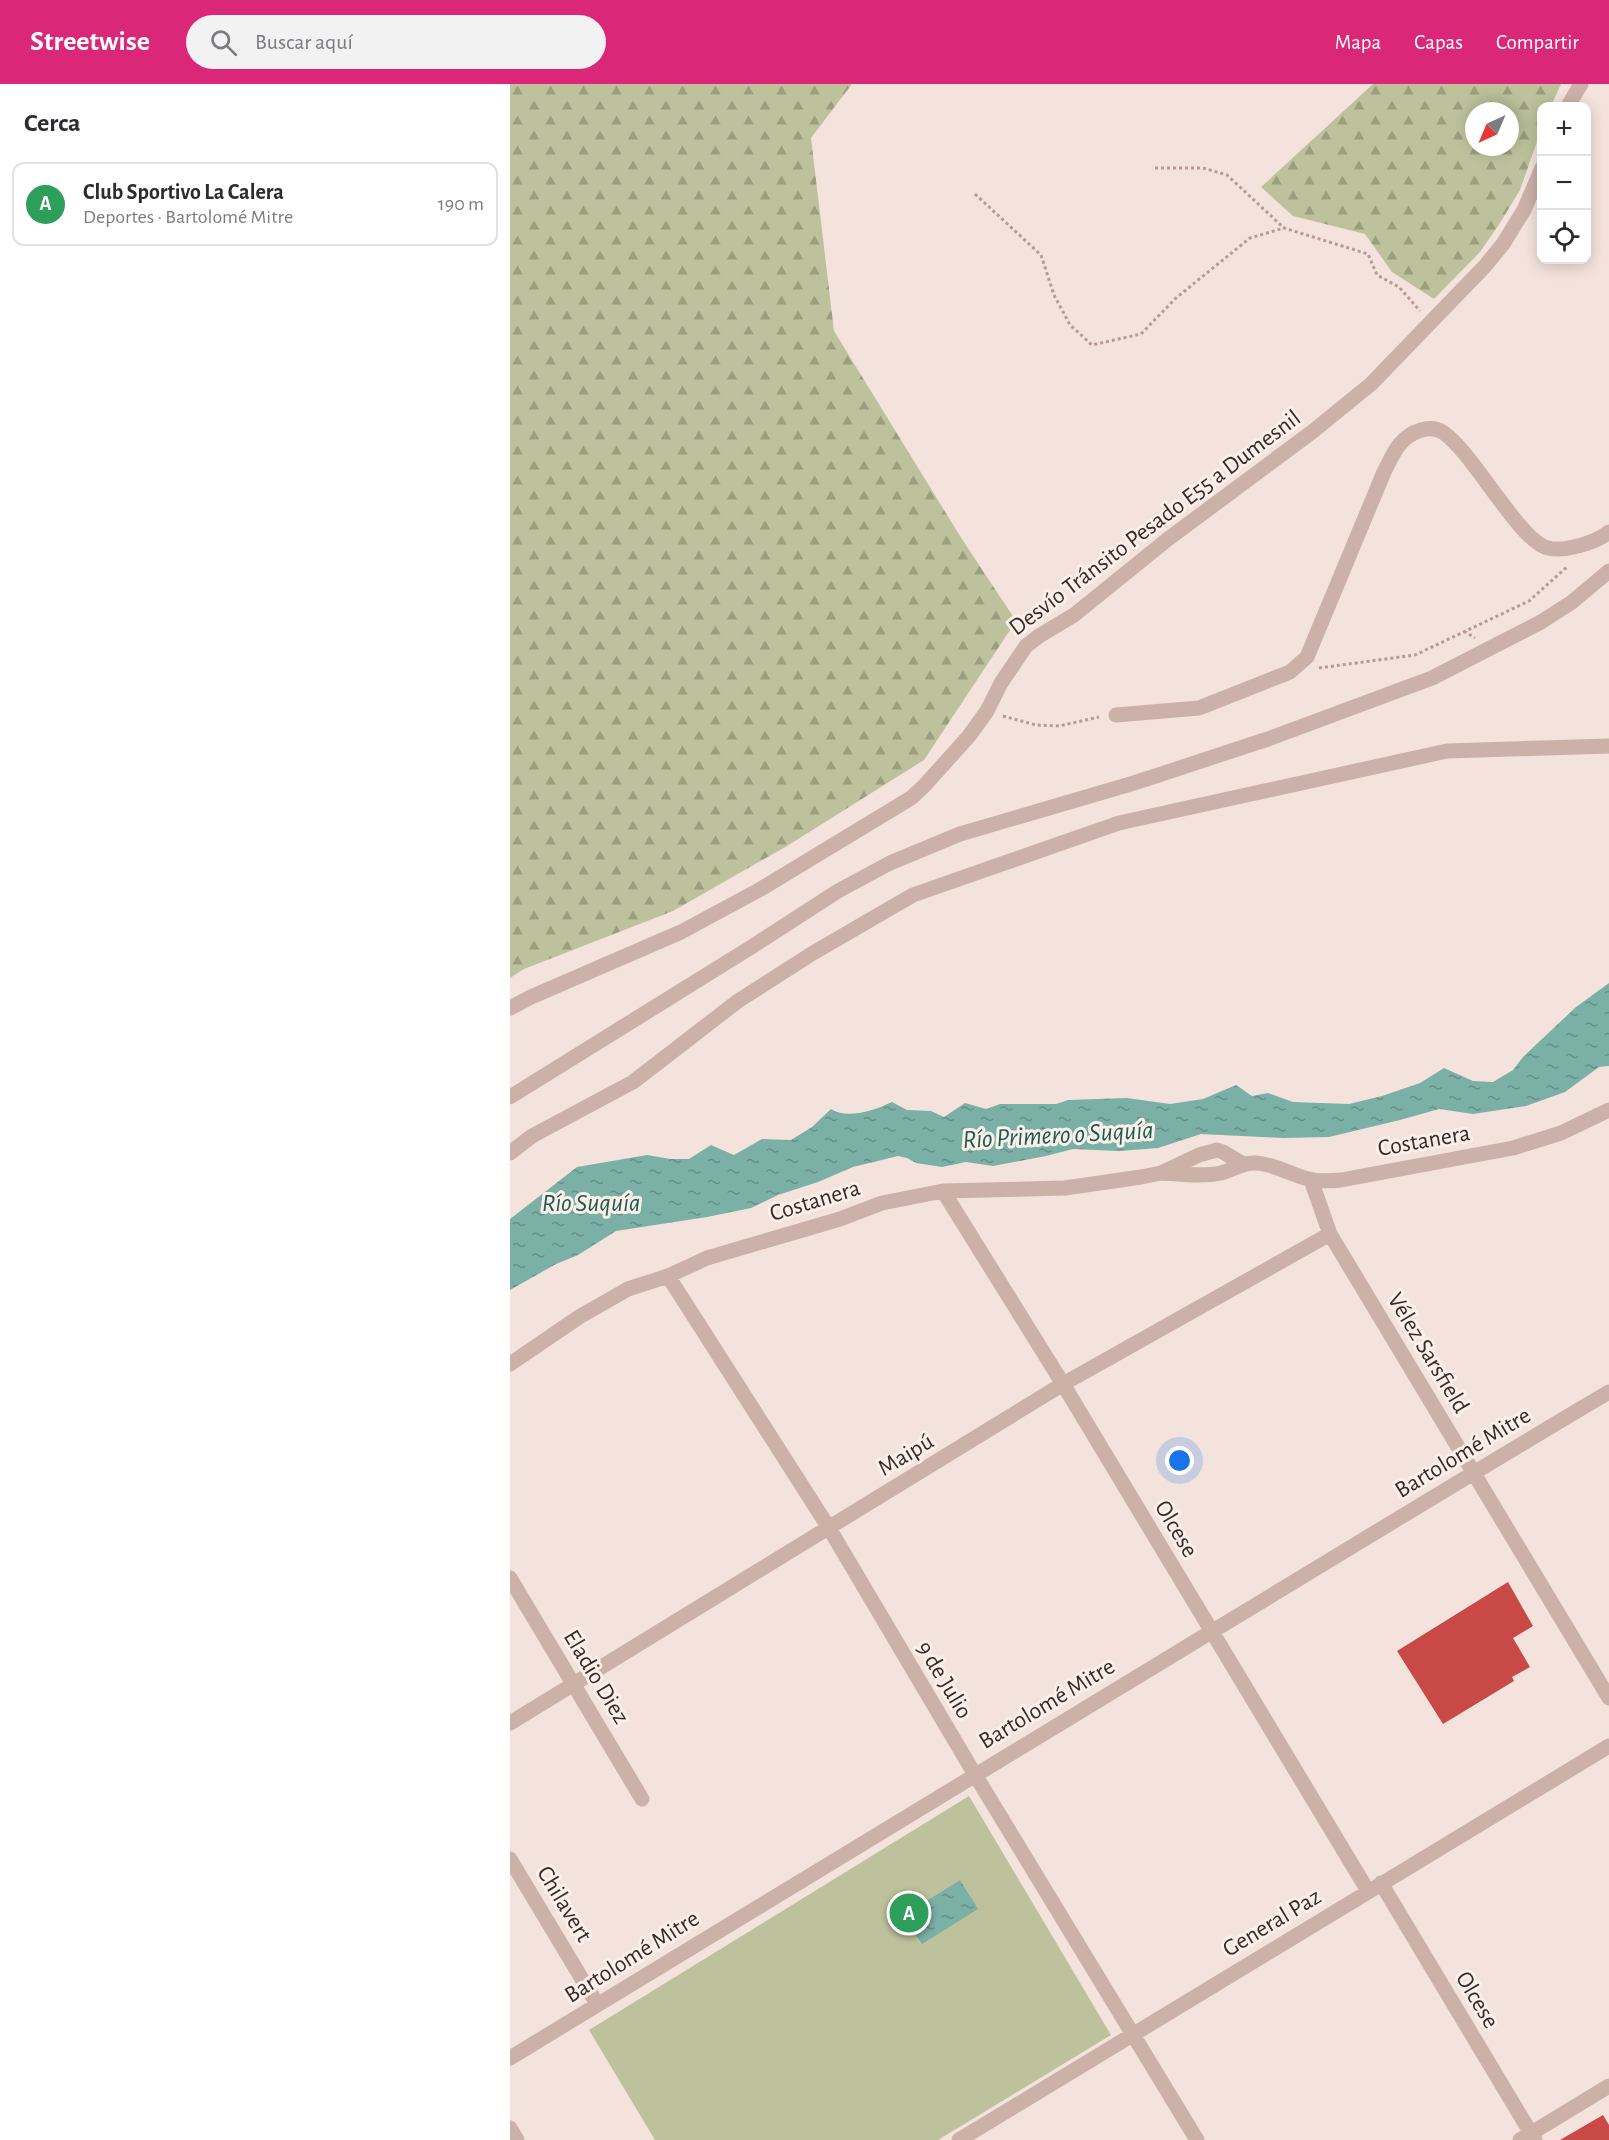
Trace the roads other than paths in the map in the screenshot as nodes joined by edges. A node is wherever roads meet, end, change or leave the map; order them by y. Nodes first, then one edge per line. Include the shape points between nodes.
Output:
1 (1581, 84) edge
2 (1570, 102) edge
3 (1537, 180) edge
4 (1609, 532) edge
5 (1609, 571) edge
6 (1116, 715) road end
7 (1609, 746) edge
8 (510, 1008) edge
9 (510, 1097) edge
10 (1608, 1113) edge
11 (510, 1153) edge
12 (1243, 1164) junction
13 (1161, 1173) junction
14 (1311, 1180) junction
15 (943, 1191) junction
16 (1330, 1234) junction
17 (668, 1276) junction
18 (510, 1364) edge
19 (1063, 1384) junction
20 (1609, 1392) edge
21 (1472, 1472) junction
22 (829, 1528) junction
23 (510, 1578) edge
24 (1212, 1632) junction
25 (575, 1683) junction
26 (1609, 1698) edge
27 (510, 1723) edge
28 (1609, 1746) edge
29 (974, 1773) junction
30 (642, 1799) dead end
31 (510, 1858) edge
32 (1375, 1887) junction
33 (597, 2004) junction
34 (1132, 2034) junction
35 (510, 2058) edge
36 (1609, 2086) edge
37 (510, 2128) edge
38 (1529, 2138) edge
39 (517, 2140) edge
40 (959, 2140) edge
41 (1197, 2140) edge

1 - 2 street
3 - 8 street, Desvío Tránsito Pesado E55 a Dumesnil via 1503,244 1371,384 1168,538 1074,615 1026,646 969,736 924,786 886,814 681,932
4 - 6 street via 1572,548 1547,548 1526,534 1472,462 1443,432 1429,428 1415,431 1400,444 1384,472 1307,657 1290,672 1199,708
5 - 9 street via 1541,622 1432,678 1145,780 960,834 890,863 838,891
7 - 11 street via 1447,751 1119,823 914,895 738,1000 633,1082 532,1136
10 - 14 street, Costanera via 1513,1148 1341,1180
12 - 13 street, Costanera via 1218,1173
12 - 13 street, Costanera via 1217,1150
12 - 14 street, Costanera via 1256,1162
13 - 15 street, Costanera via 1065,1188
14 - 16 street, Vélez Sarsfield
15 - 17 street, Costanera via 882,1203 707,1258
15 - 19 street, Olcese
16 - 19 street, Maipú
16 - 21 street, Vélez Sarsfield
17 - 18 street, Costanera via 608,1299
17 - 22 street, 9 de Julio
19 - 22 street, Maipú
19 - 24 street, Olcese
20 - 21 street, Bartolomé Mitre
21 - 24 street, Bartolomé Mitre
21 - 26 street, Vélez Sarsfield
22 - 25 street, Maipú
22 - 29 street, 9 de Julio
23 - 25 street, Eladio Diez
24 - 29 street, Bartolomé Mitre
24 - 32 street, Olcese
25 - 27 street, Maipú
25 - 30 street, Eladio Diez
28 - 32 street, General Paz
29 - 33 street, Bartolomé Mitre
29 - 34 street, 9 de Julio
31 - 33 street, Chilavert
32 - 34 street, General Paz
32 - 38 street, Olcese
33 - 35 street, Bartolomé Mitre
34 - 40 street, General Paz
34 - 41 street, 9 de Julio
36 - 38 street
37 - 39 street

